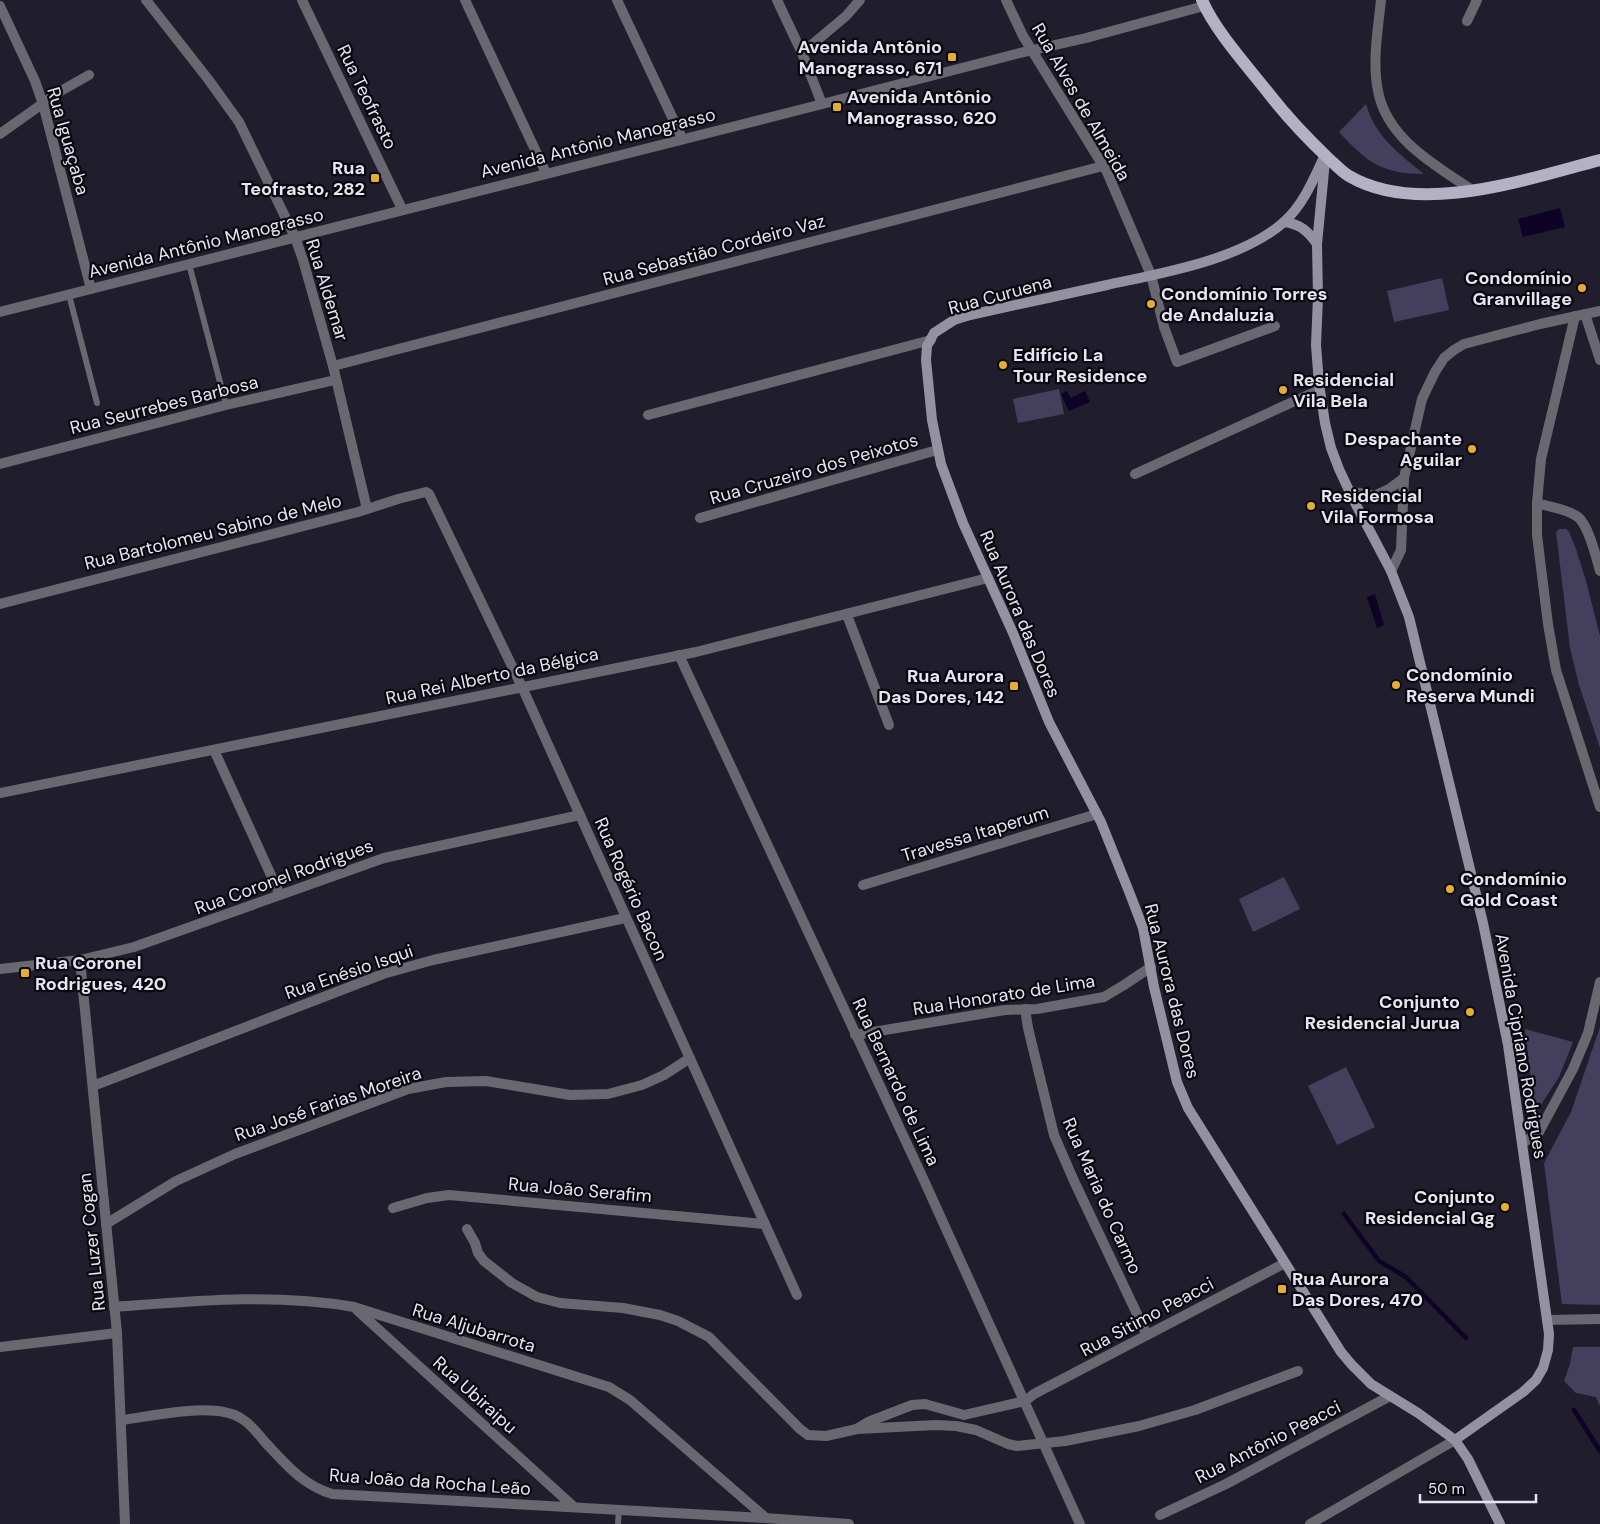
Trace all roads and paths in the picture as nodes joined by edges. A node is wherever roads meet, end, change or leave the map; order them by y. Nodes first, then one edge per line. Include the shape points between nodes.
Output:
1 (146, 0) edge
2 (302, 0) edge
3 (465, 0) edge
4 (617, 0) edge
5 (777, 0) edge
6 (860, 0) edge
7 (1006, 0) edge
8 (1380, 0) edge
9 (1477, 0) edge
10 (1203, 3) edge
11 (0, 6) edge
12 (1467, 21) dead end
13 (1032, 50) junction
14 (802, 53) junction
15 (89, 75) dead end
16 (43, 104) junction
17 (822, 104) junction
18 (0, 134) edge
19 (682, 138) junction
20 (1325, 155) junction
21 (1600, 160) edge
22 (1103, 166) junction
23 (546, 173) junction
24 (1472, 190) junction
25 (402, 210) junction
26 (1284, 222) junction
27 (295, 237) junction
28 (1317, 244) junction
29 (189, 264) junction
30 (1151, 275) junction
31 (91, 289) junction
32 (69, 294) junction
33 (1600, 311) edge
34 (0, 312) edge
35 (1580, 315) junction
36 (1275, 326) dead end
37 (931, 340) junction
38 (1600, 360) edge
39 (333, 366) junction
40 (336, 380) junction
41 (1319, 390) junction
42 (97, 403) dead end
43 (226, 405) junction
44 (648, 415) dead end
45 (937, 450) junction
46 (0, 464) edge
47 (1136, 474) dead end
48 (1404, 478) junction
49 (1349, 491) junction
50 (432, 497) joint
51 (1537, 503) junction
52 (367, 509) junction
53 (700, 518) dead end
54 (1391, 571) junction
55 (1600, 572) edge
56 (988, 578) junction
57 (0, 604) edge
58 (847, 615) junction
59 (679, 655) junction
60 (522, 686) junction
61 (889, 725) dead end
62 (214, 750) junction
63 (0, 793) edge
64 (1600, 807) edge
65 (1097, 814) junction
66 (580, 815) junction
67 (863, 885) dead end
68 (280, 895) junction
69 (625, 918) junction
70 (80, 960) junction
71 (1151, 967) junction
72 (0, 970) edge
73 (1600, 982) edge
74 (1025, 1009) junction
75 (855, 1035) junction
76 (690, 1058) junction
77 (93, 1086) junction
78 (1523, 1143) junction
79 (394, 1208) dead end
80 (106, 1224) junction
81 (765, 1224) junction
82 (466, 1229) dead end
83 (1285, 1263) junction
84 (797, 1295) dead end
85 (114, 1307) junction
86 (354, 1307) junction
87 (1600, 1319) edge
88 (1547, 1320) junction
89 (117, 1333) junction
90 (1147, 1335) junction
91 (0, 1348) edge
92 (1298, 1371) dead end
93 (1390, 1396) junction
94 (1025, 1401) junction
95 (122, 1420) junction
96 (857, 1429) junction
97 (1455, 1440) junction
98 (1044, 1443) junction
99 (574, 1507) junction
100 (619, 1509) junction
101 (1160, 1514) dead end
102 (769, 1521) edge
103 (126, 1523) edge
104 (618, 1524) edge
105 (850, 1524) edge
106 (1080, 1524) edge
107 (1310, 1524) edge
108 (1500, 1524) edge

1 - 27 street, Rua Aldemar via 239,122
2 - 25 street, Rua Teofrasto
3 - 23 street
4 - 19 street
5 - 14 street
6 - 14 street
7 - 13 street, Rua Alves de Almeida
8 - 24 street via 1377,91 1384,113 1411,146
9 - 12 street
10 - 13 street, Avenida Antônio Manograsso via 1086,38
10 - 20 main road via 1229,43 1283,111
11 - 16 street, Rua Iguaçaba
13 - 17 street, Avenida Antônio Manograsso
13 - 22 street, Rua Alves de Almeida
14 - 17 street
15 - 16 street
16 - 18 street
16 - 31 street, Rua Iguaçaba
17 - 19 street, Avenida Antônio Manograsso
19 - 23 street, Avenida Antônio Manograsso
20 - 24 main road via 1347,175 1371,188 1426,194
20 - 26 main road, Rua Curuena via 1301,202
20 - 28 main road, Avenida Cipriano Rodrigues
21 - 24 main road
22 - 30 street, Rua Alves de Almeida
22 - 39 street, Rua Sebastião Cordeiro Vaz
23 - 25 street, Avenida Antônio Manograsso
25 - 27 street, Avenida Antônio Manograsso
26 - 28 main road via 1302,227
26 - 30 main road, Rua Curuena via 1239,250
27 - 29 street, Avenida Antônio Manograsso
27 - 39 street, Rua Aldemar
28 - 41 main road, Avenida Cipriano Rodrigues
29 - 31 street, Avenida Antônio Manograsso
29 - 43 lane
30 - 36 street, Rua Alves de Almeida via 1177,362
30 - 37 main road, Rua Curuena via 954,320 934,333
31 - 32 street, Avenida Antônio Manograsso
32 - 34 street, Avenida Antônio Manograsso
32 - 42 lane
33 - 35 street
35 - 38 street
35 - 48 street via 1464,344 1444,358 1422,399
35 - 51 street via 1541,459
37 - 44 street, Rua Curuena
37 - 45 main road, Rua Aurora das Dores via 926,360
39 - 40 street, Rua Aldemar
40 - 43 street, Rua Seurrebes Barbosa
40 - 52 street, Rua Aldemar
41 - 47 street
41 - 49 main road, Avenida Cipriano Rodrigues via 1331,448
43 - 46 street, Rua Seurrebes Barbosa
45 - 53 street, Rua Cruzeiro dos Peixotos
45 - 56 main road, Rua Aurora das Dores via 963,523
48 - 49 street via 1374,496
48 - 54 street via 1401,550
49 - 54 main road, Avenida Cipriano Rodrigues
50 - 52 street, Rua Bartolomeu Sabino de Melo via 422,493
50 - 60 street, Rua Rogério Bacon
51 - 55 street via 1578,517 1586,527
51 - 64 street via 1537,535 1556,670
52 - 57 street, Rua Bartolomeu Sabino de Melo
54 - 78 main road, Avenida Cipriano Rodrigues via 1409,617 1483,923 1508,1045
56 - 58 street, Rua Rei Alberto da Bélgica
56 - 65 main road, Rua Aurora das Dores via 1048,722
58 - 59 street, Rua Rei Alberto da Bélgica
58 - 61 street
59 - 60 street, Rua Rei Alberto da Bélgica
59 - 75 street, Rua Bernardo de Lima
60 - 62 street, Rua Rei Alberto da Bélgica
60 - 66 street, Rua Rogério Bacon
62 - 63 street, Rua Rei Alberto da Bélgica
62 - 68 street
65 - 67 street, Travessa Itaperum
65 - 71 main road, Rua Aurora das Dores via 1143,928
66 - 68 street, Rua Coronel Rodrigues via 384,858
66 - 69 street, Rua Rogério Bacon
68 - 70 street, Rua Coronel Rodrigues via 134,947
69 - 76 street, Rua Rogério Bacon
69 - 77 street, Rua Enésio Isqui via 383,974
70 - 72 street, Rua Coronel Rodrigues
70 - 77 street, Rua Luzer Cogan
71 - 74 street, Rua Honorato de Lima via 1104,997
71 - 83 main road, Rua Aurora das Dores via 1181,1093
73 - 78 street via 1588,1032 1573,1069 1539,1132
74 - 75 street, Rua Honorato de Lima
74 - 90 street, Rua Maria do Carmo via 1054,1135
75 - 94 street, Rua Bernardo de Lima
76 - 80 street, Rua José Farias Moreira via 642,1085 608,1094 570,1094 486,1081 446,1082 408,1089 235,1154 176,1181
76 - 81 street, Rua Rogério Bacon
77 - 80 street, Rua Luzer Cogan
78 - 88 main road, Avenida Cipriano Rodrigues
79 - 81 street, Rua João Serafim via 449,1195
80 - 85 street, Rua Luzer Cogan
81 - 84 street, Rua Rogério Bacon
82 - 96 street via 484,1261 524,1290 560,1303 623,1308 678,1321 709,1337 765,1396 808,1435 826,1436
83 - 90 street, Rua Sitimo Peacci
83 - 93 main road, Rua Aurora das Dores via 1352,1366
85 - 86 street, Rua Aljubarrota via 215,1300 321,1301
85 - 89 street, Rua Luzer Cogan
86 - 99 street, Rua Ubiraipu
86 - 102 street, Rua Aljubarrota via 616,1390
87 - 88 street
88 - 97 main road, Avenida Cipriano Rodrigues via 1550,1334 1548,1350 1536,1380
89 - 91 street
89 - 95 street, Rua Luzer Cogan
90 - 94 street, Rua Sitimo Peacci
92 - 98 street via 1196,1410 1139,1426
93 - 97 main road, Rua Aurora das Dores
93 - 101 street, Rua Antônio Peacci via 1234,1480
94 - 96 street, Rua Sitimo Peacci via 964,1415 925,1404 912,1405
94 - 98 street, Rua Bernardo de Lima
95 - 99 street, Rua João da Rocha Leão via 206,1410 242,1419 287,1466 318,1490 332,1494
95 - 103 street, Rua Luzer Cogan
96 - 98 street via 956,1426 1017,1446
97 - 107 street
97 - 108 main road
98 - 106 street, Rua Bernardo de Lima
99 - 100 street, Rua João da Rocha Leão
100 - 102 street, Rua João da Rocha Leão
100 - 104 lane
102 - 105 street, Rua João da Rocha Leão

